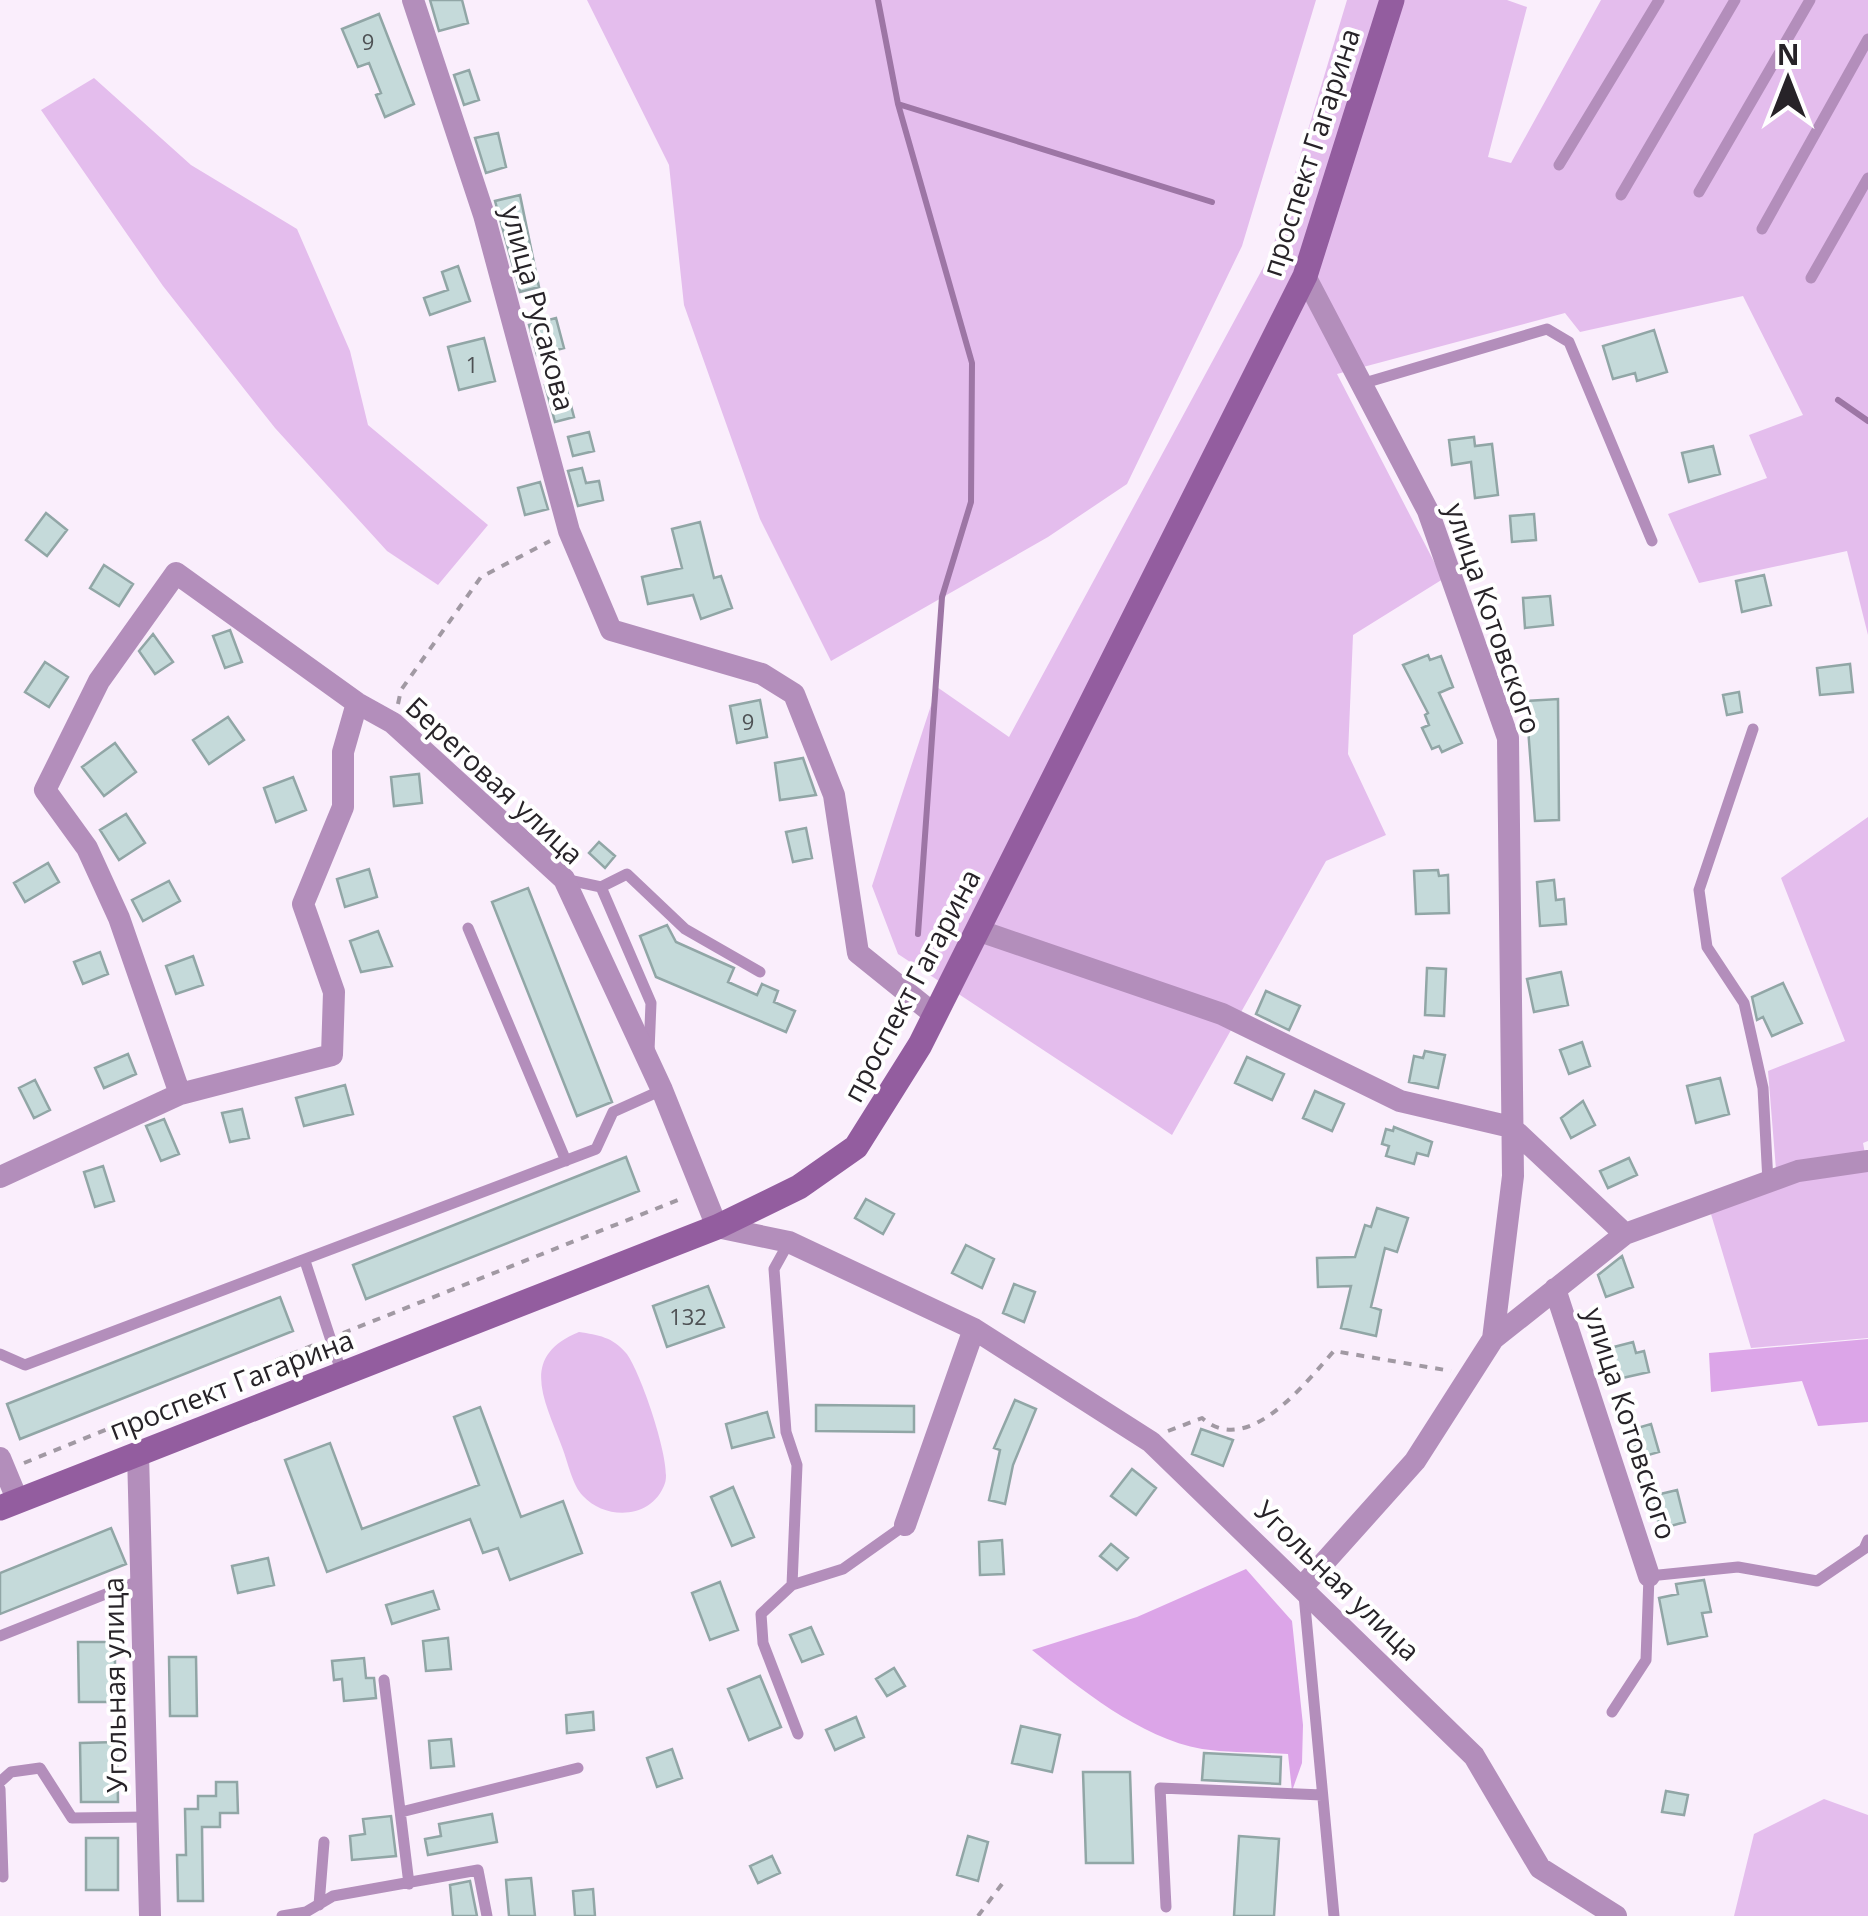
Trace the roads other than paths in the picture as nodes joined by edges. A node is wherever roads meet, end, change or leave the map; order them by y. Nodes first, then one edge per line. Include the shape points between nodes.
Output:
1 (412, 0) edge
2 (1392, 0) edge
3 (1658, 0) edge
4 (1735, 0) edge
5 (1810, 0) edge
6 (1868, 38) edge
7 (1559, 165) dead end
8 (1868, 178) edge
9 (1699, 192) dead end
10 (1620, 195) dead end
11 (1762, 229) dead end
12 (1304, 276) junction
13 (1810, 278) dead end
14 (1361, 384) junction
15 (1652, 541) dead end
16 (357, 704) junction
17 (1753, 729) dead end
18 (564, 878) junction
19 (601, 887) junction
20 (468, 928) dead end
21 (978, 930) junction
22 (760, 972) dead end
23 (935, 1015) junction
24 (648, 1060) junction
25 (662, 1090) junction
26 (180, 1094) junction
27 (1511, 1127) junction
28 (566, 1161) junction
29 (1868, 1161) edge
30 (0, 1177) edge
31 (1768, 1182) junction
32 (718, 1227) junction
33 (1625, 1234) junction
34 (789, 1242) junction
35 (305, 1261) junction
36 (1555, 1289) junction
37 (974, 1329) junction
38 (1492, 1338) junction
39 (0, 1354) edge
40 (342, 1374) junction
41 (138, 1453) junction
42 (2, 1465) edge
43 (8, 1503) edge
44 (905, 1525) joint
45 (1868, 1540) edge
46 (1649, 1576) junction
47 (142, 1580) junction
48 (792, 1585) junction
49 (1303, 1586) junction
50 (0, 1636) edge
51 (384, 1680) dead end
52 (1612, 1712) dead end
53 (798, 1734) dead end
54 (578, 1768) dead end
55 (0, 1786) edge
56 (1322, 1794) junction
57 (401, 1812) junction
58 (147, 1817) junction
59 (324, 1842) dead end
60 (2, 1877) dead end
61 (409, 1884) junction
62 (319, 1905) junction
63 (1166, 1907) dead end
64 (150, 1916) edge
65 (282, 1916) edge
66 (487, 1916) edge
67 (1334, 1916) edge
68 (1616, 1916) edge

1 - 23 street, улица Русакова via 484,215 569,531 611,630 762,674 794,694 834,796 858,953
2 - 12 main road, проспект Гагарина
3 - 7 lane
4 - 10 lane
5 - 9 lane
6 - 11 lane
8 - 13 lane
12 - 14 street, улица Котовского
12 - 21 main road, проспект Гагарина
14 - 15 lane via 1548,329 1570,342
14 - 27 street, улица Котовского via 1428,511 1508,738
16 - 18 street, Береговая улица via 393,723
16 - 26 street via 344,752 343,807 303,904 334,992 332,1055
16 - 26 street, Береговая улица via 176,572 99,681 45,790 88,848
17 - 31 lane via 1699,890 1707,947 1744,1004 1762,1088
18 - 19 lane
18 - 24 street, Береговая улица
19 - 22 lane via 627,874 685,929
19 - 24 lane via 651,1003
20 - 28 lane
21 - 23 main road, проспект Гагарина
21 - 27 street via 1222,1014 1400,1102
23 - 32 main road, проспект Гагарина via 856,1147 799,1186
24 - 25 street, Береговая улица
25 - 28 lane via 614,1112 596,1149
25 - 32 street, Береговая улица
26 - 30 street
27 - 33 street
27 - 38 street, улица Котовского via 1513,1176
28 - 35 lane
29 - 31 street via 1798,1170
31 - 33 street
32 - 34 street, Угольная улица
32 - 40 main road, проспект Гагарина
33 - 36 street
34 - 37 street, Угольная улица
34 - 48 lane via 774,1269 786,1432 797,1466
35 - 39 lane via 25,1366
35 - 40 lane
36 - 38 street
36 - 46 street, улица Котовского
37 - 44 street
37 - 49 street, Угольная улица via 1146,1439
38 - 49 street, улица Котовского via 1415,1462
40 - 41 main road, проспект Гагарина
41 - 43 main road, проспект Гагарина
41 - 47 street, Угольная улица
42 - 43 street
44 - 48 lane via 842,1569
45 - 46 lane via 1817,1580 1738,1567
46 - 52 lane via 1646,1660
47 - 50 lane
47 - 58 street, Угольная улица
48 - 53 lane via 760,1614
49 - 56 lane
49 - 68 street, Угольная улица via 1474,1756 1540,1868
51 - 57 lane
54 - 57 lane
55 - 58 lane via 11,1772 40,1768 72,1818
55 - 60 lane
56 - 63 lane via 1160,1788
56 - 67 lane
57 - 61 lane
58 - 64 street, Угольная улица
59 - 62 lane
61 - 62 lane via 333,1896
61 - 66 lane via 478,1870
62 - 65 lane

